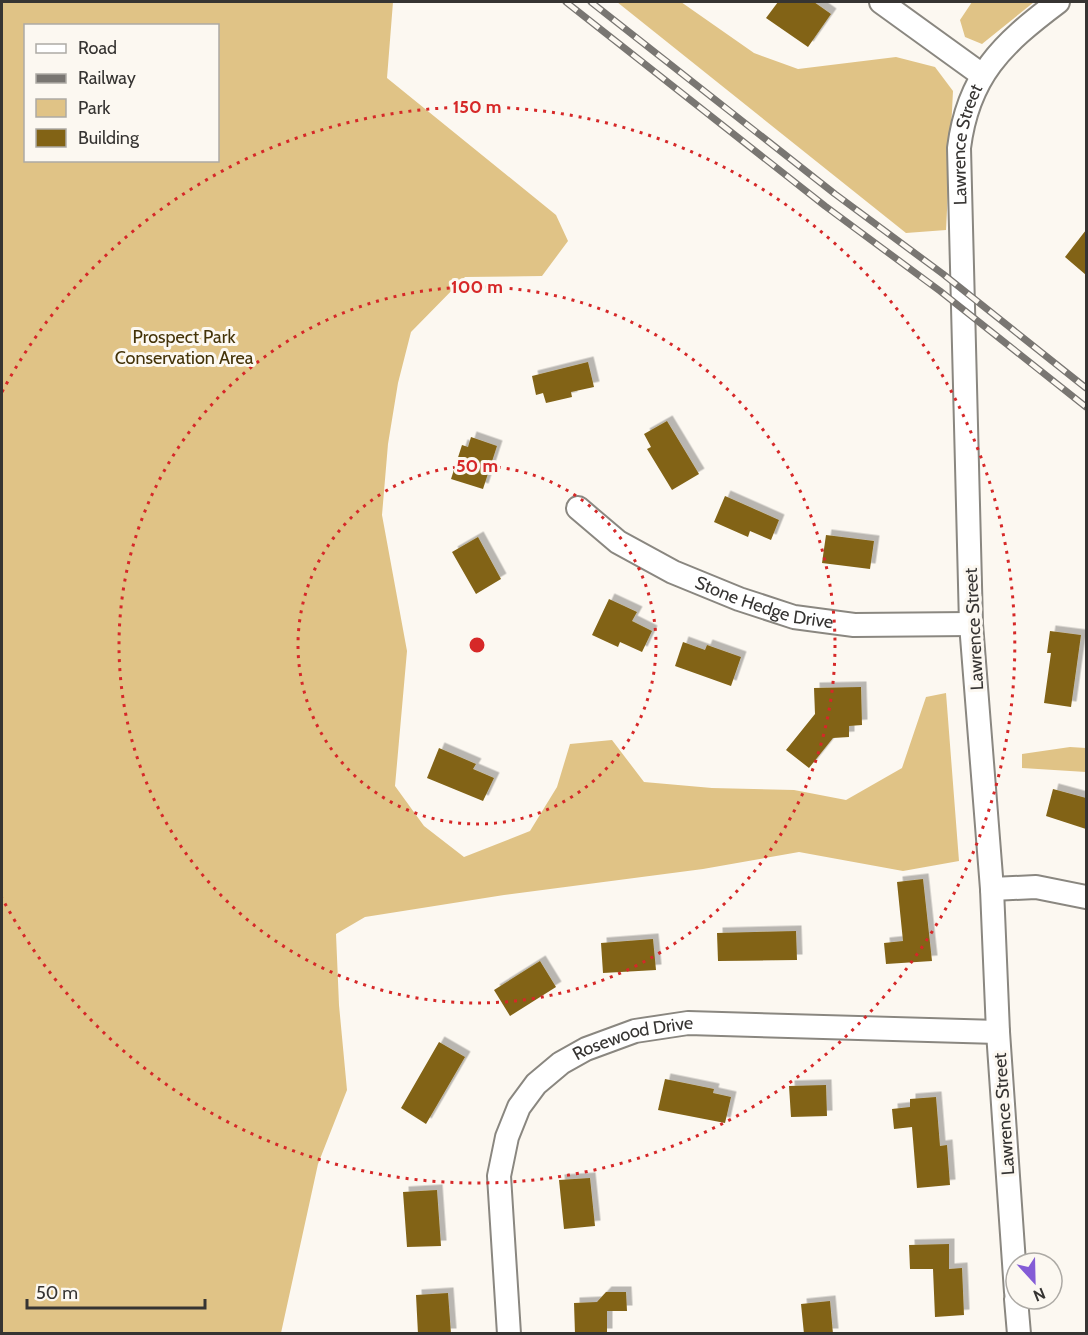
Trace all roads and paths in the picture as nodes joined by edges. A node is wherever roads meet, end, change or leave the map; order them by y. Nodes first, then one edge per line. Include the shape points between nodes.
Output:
1 (881, 2) edge
2 (1058, 2) edge
3 (982, 75) junction
4 (579, 508) dead end
5 (971, 624) junction
6 (992, 889) junction
7 (1086, 897) edge
8 (998, 1032) junction
9 (1013, 1251) edge
10 (1017, 1311) edge
11 (509, 1334) edge
12 (1019, 1334) edge

1 - 3 street
2 - 3 street, Lawrence Street via 1007,42
3 - 5 street, Lawrence Street via 963,121 959,148
4 - 5 street, Stone Hedge Drive via 618,542 673,572 794,617 854,625
5 - 6 street, Lawrence Street
6 - 7 street via 1036,887
6 - 8 street, Lawrence Street
8 - 9 street, Lawrence Street
8 - 11 street, Rosewood Drive via 688,1023 635,1031 561,1063 536,1084 519,1107 507,1137 499,1176
10 - 12 street

